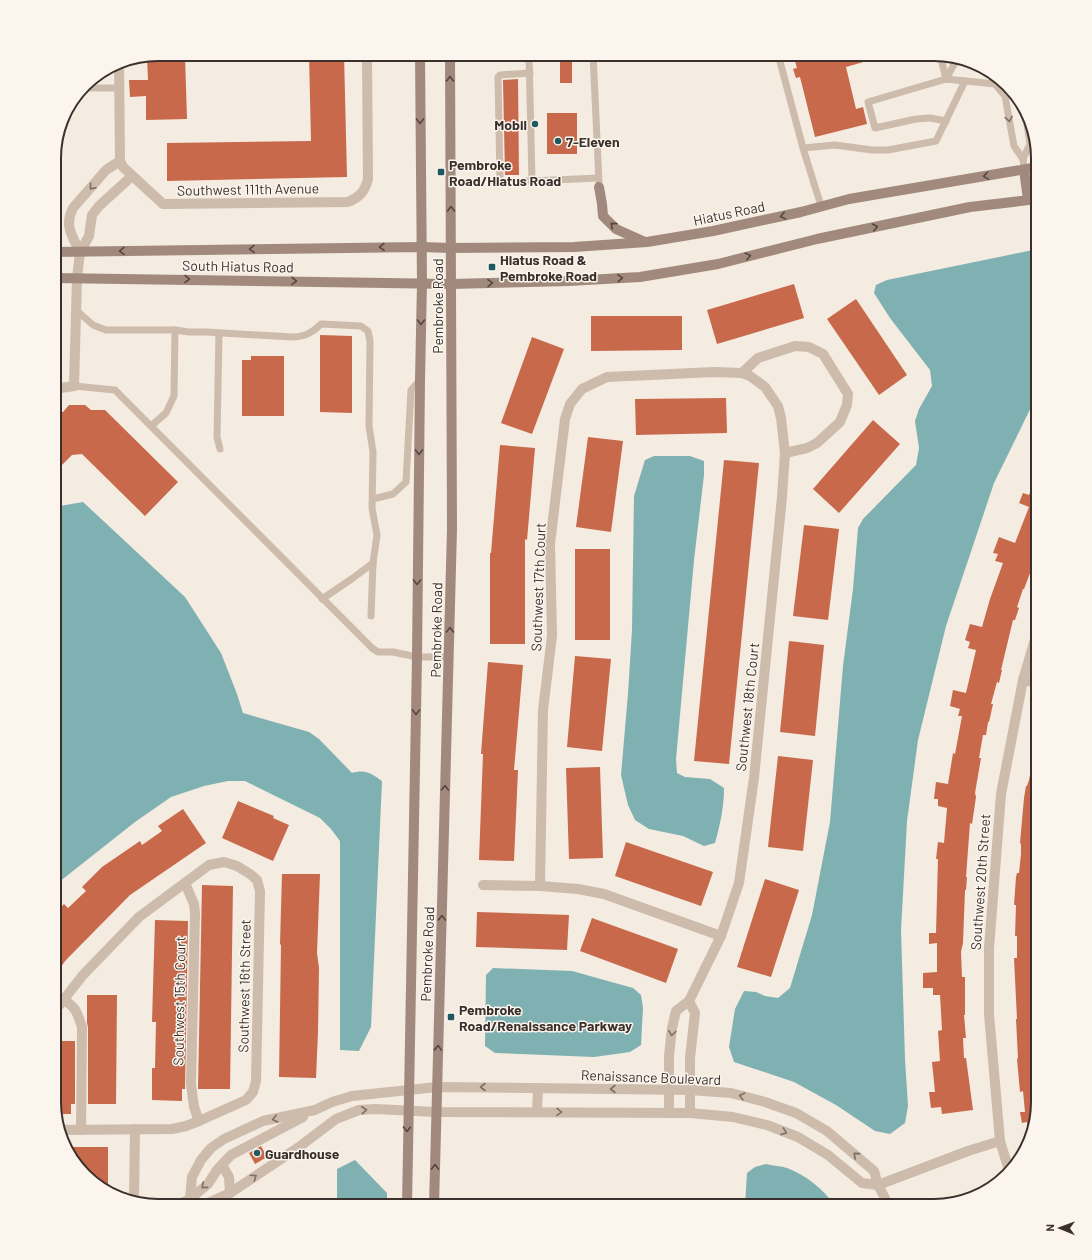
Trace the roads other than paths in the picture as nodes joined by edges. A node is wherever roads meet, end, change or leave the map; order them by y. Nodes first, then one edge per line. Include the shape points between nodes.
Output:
1 (367, 61) edge
2 (420, 61) edge
3 (450, 61) edge
4 (529, 61) edge
5 (594, 61) edge
6 (780, 61) edge
7 (942, 61) edge
8 (955, 63) edge
9 (119, 69) edge
10 (530, 73) junction
11 (946, 79) junction
12 (965, 81) junction
13 (995, 83) edge
14 (1000, 87) edge
15 (90, 88) edge
16 (120, 88) junction
17 (946, 121) junction
18 (1030, 144) edge
19 (803, 148) junction
20 (1023, 159) junction
21 (122, 164) junction
22 (1031, 168) edge
23 (1024, 170) junction
24 (132, 176) junction
25 (532, 181) junction
26 (599, 183) junction
27 (1031, 193) edge
28 (1031, 199) edge
29 (821, 206) junction
30 (647, 242) junction
31 (421, 247) junction
32 (451, 248) junction
33 (61, 252) edge
34 (80, 252) junction
35 (61, 278) edge
36 (77, 278) junction
37 (422, 283) junction
38 (451, 284) junction
39 (76, 310) junction
40 (175, 330) junction
41 (219, 334) junction
42 (742, 372) junction
43 (420, 380) junction
44 (74, 386) junction
45 (61, 388) edge
46 (151, 426) junction
47 (220, 449) dead end
48 (786, 453) junction
49 (373, 499) junction
50 (373, 563) junction
51 (322, 599) junction
52 (371, 616) dead end
53 (1031, 653) edge
54 (449, 657) junction
55 (417, 658) junction
56 (1023, 680) junction
57 (1031, 682) edge
58 (185, 883) junction
59 (483, 885) dead end
60 (540, 886) junction
61 (721, 936) junction
62 (64, 1000) junction
63 (689, 1001) junction
64 (61, 1004) edge
65 (437, 1087) junction
66 (538, 1088) junction
67 (408, 1090) junction
68 (669, 1090) junction
69 (690, 1090) junction
70 (315, 1110) junction
71 (408, 1110) junction
72 (436, 1112) junction
73 (537, 1112) junction
74 (669, 1112) junction
75 (690, 1112) junction
76 (199, 1121) junction
77 (135, 1129) junction
78 (65, 1130) edge
79 (81, 1130) junction
80 (1000, 1141) junction
81 (222, 1165) junction
82 (1008, 1165) edge
83 (878, 1186) junction
84 (230, 1193) junction
85 (134, 1196) edge
86 (190, 1198) joint
87 (217, 1199) edge
88 (407, 1199) edge
89 (434, 1199) edge
90 (885, 1199) edge

1 - 24 street, Southwest 111th Avenue via 368,178 361,194 348,202 163,204
2 -> 31 main road, Pembroke Road
32 -> 3 main road, Pembroke Road
4 - 10 lane
5 - 26 lane
6 - 19 lane
7 - 11 lane
8 - 11 lane
9 - 16 street
10 - 25 lane
10 - 25 lane via 498,77 499,132 500,179 503,182
11 - 12 lane
11 - 17 lane via 868,102 875,128 916,119
12 - 13 lane
12 - 17 lane
14 -> 20 lane via 1005,96 1014,146
15 - 16 lane
16 - 21 street
17 - 19 lane via 936,141 923,144 888,150 835,145
18 - 20 lane
19 - 29 lane
20 - 23 lane
21 - 24 street, Southwest 111th Avenue
21 -> 34 street via 106,170 70,214 69,230
22 - 23 main road, Hiatus Road
23 - 27 main road
23 -> 29 main road, Hiatus Road
24 - 34 street via 92,215 89,236
25 - 26 lane
30 -> 26 main road via 616,229 602,216
38 -> 28 main road via 640,277 718,264 817,239 970,207
29 -> 30 main road, Hiatus Road via 720,229
30 - 32 main road, Hiatus Road via 574,247
31 - 32 main road, Hiatus Road
31 -> 34 main road, South Hiatus Road
31 - 37 main road, Pembroke Road
32 - 38 main road, Pembroke Road
33 - 34 main road, South Hiatus Road
34 - 36 street
35 - 36 main road, South Hiatus Road
36 -> 37 main road, South Hiatus Road
36 - 39 street
37 - 38 main road
37 -> 43 main road, Pembroke Road
54 -> 38 main road, Pembroke Road via 452,529
39 - 40 lane via 93,325 106,330
39 - 44 street
40 - 41 lane
40 - 46 lane via 174,396 166,413
41 - 47 lane via 217,437
41 - 49 lane via 300,337 312,332 321,324 361,326 368,331
42 - 48 street, Southwest 18th Court via 765,387 778,406
42 - 48 street via 758,358 795,346 809,347 823,354 848,394 847,406 840,422 817,443
42 - 60 street, Southwest 17th Court via 607,377 582,388 570,404 565,419 550,544 552,636 543,710
43 - 49 lane via 411,390 406,482 393,494
43 -> 55 main road, Pembroke Road
44 - 45 street
44 - 46 lane via 115,390
46 - 51 lane
48 - 61 street, Southwest 18th Court via 754,778 739,883
49 - 50 lane via 377,535
50 - 51 lane
50 - 52 lane
51 - 55 lane via 378,652 393,652
53 - 56 street, Southwest 20th Street
54 - 55 lane
65 -> 54 main road, Pembroke Road
55 -> 67 main road, Pembroke Road
56 - 57 street
56 - 80 street, Southwest 20th Street via 1001,794 989,948 989,1014
58 - 62 street via 139,917 83,975
58 - 76 street, Southwest 15th Court via 195,913 191,1084
58 - 76 street, Southwest 16th Street via 209,865 224,862 250,874 257,880 260,891 256,1081 253,1092 246,1100
59 - 60 street
60 - 61 street via 604,894
61 - 63 street, Southwest 18th Court
62 - 64 street
62 - 79 street via 73,1006 82,1027
63 -> 68 street, Southwest 18th Court via 676,1010 669,1056
63 - 69 street via 695,1013 690,1058
66 -> 65 street, Renaissance Boulevard
65 - 67 street, Renaissance Boulevard
65 - 72 main road, Pembroke Road
68 -> 66 street, Renaissance Boulevard
66 - 73 street
67 - 70 street, Renaissance Boulevard via 352,1096
67 - 71 main road, Pembroke Road
68 - 69 street, Renaissance Boulevard
68 - 74 street, Southwest 18th Court
69 - 75 street
83 -> 69 street, Renaissance Boulevard via 874,1171 827,1131 796,1113 731,1093
70 - 81 street via 232,1155
70 -> 86 street via 263,1121 211,1148 192,1177
71 - 72 street
84 -> 71 street via 342,1116 359,1110
71 -> 88 main road, Pembroke Road
72 - 73 street
89 -> 72 main road, Pembroke Road
73 -> 74 street
74 - 75 street
75 -> 83 street via 733,1117 767,1125 798,1137 828,1155 862,1183
76 - 77 street via 172,1129
77 - 79 street
77 - 85 street
78 - 79 street
80 - 82 street, Southwest 20th Street
80 - 83 street
81 - 84 street via 229,1177
81 -> 86 street via 208,1184
83 - 90 street, Renaissance Boulevard
84 - 87 street

